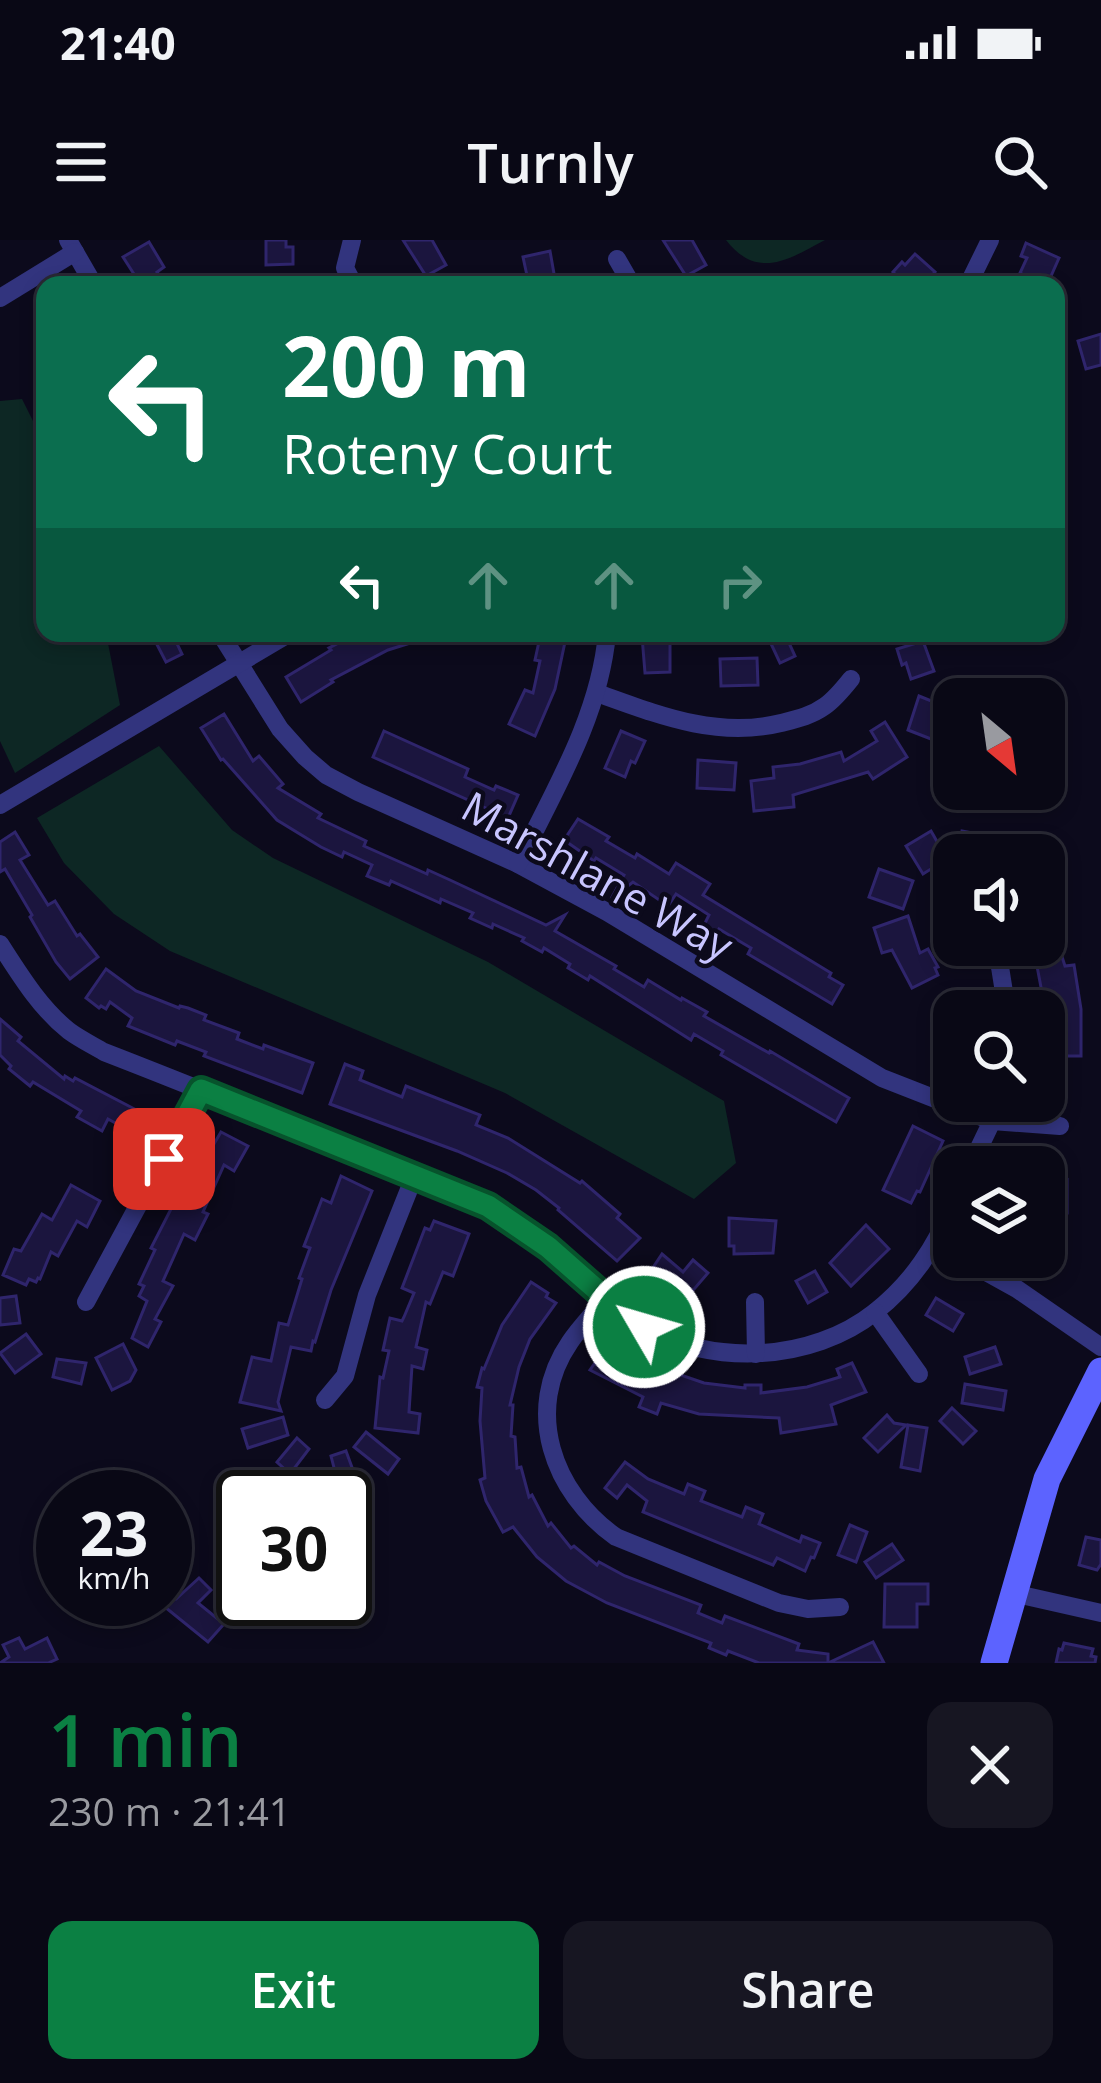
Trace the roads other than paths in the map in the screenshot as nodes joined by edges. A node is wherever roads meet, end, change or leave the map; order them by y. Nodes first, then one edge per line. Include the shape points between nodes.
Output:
1 (352, 240) edge
2 (990, 240) edge
3 (71, 246) edge
4 (617, 259) dead end
5 (89, 276) edge
6 (349, 276) edge
7 (627, 276) edge
8 (972, 276) edge
9 (0, 298) edge
10 (226, 642) edge
11 (275, 642) edge
12 (606, 642) edge
13 (239, 663) junction
14 (851, 679) dead end
15 (597, 692) junction
16 (0, 805) edge
17 (518, 864) junction
18 (0, 944) edge
19 (201, 1090) junction
20 (933, 1093) edge
21 (1043, 1122) edge
22 (1060, 1126) dead end
23 (414, 1177) junction
24 (933, 1248) edge
25 (997, 1278) edge
26 (606, 1298) junction
27 (86, 1302) dead end
28 (754, 1302) dead end
29 (874, 1312) junction
30 (1101, 1347) edge
31 (756, 1354) junction
32 (1101, 1371) edge
33 (919, 1374) dead end
34 (325, 1400) dead end
35 (1013, 1593) junction
36 (840, 1607) dead end
37 (1101, 1613) edge
38 (994, 1663) edge

1 - 6 street
2 - 8 street
3 - 5 street
3 - 9 street
4 - 7 street
10 - 13 street, Marshlane Way
11 - 13 street
12 - 15 street
13 - 16 street
13 - 17 street, Marshlane Way via 280,729 326,775
14 - 15 street via 810,715 733,728 674,720
15 - 17 street
17 - 20 street, Marshlane Way via 882,1078
18 - 19 street via 69,1031
19 - 23 street
19 - 27 street
21 - 22 street, Marshlane Way
23 - 26 street via 516,1223
23 - 34 street via 345,1376
24 - 29 street
25 - 30 street
26 - 31 street via 677,1342
26 - 36 street via 569,1343 547,1402 558,1471 582,1507 616,1537 779,1603
28 - 31 street
29 - 31 street via 822,1340
29 - 33 street
32 - 35 street via 1047,1479
35 - 37 street
35 - 38 street

